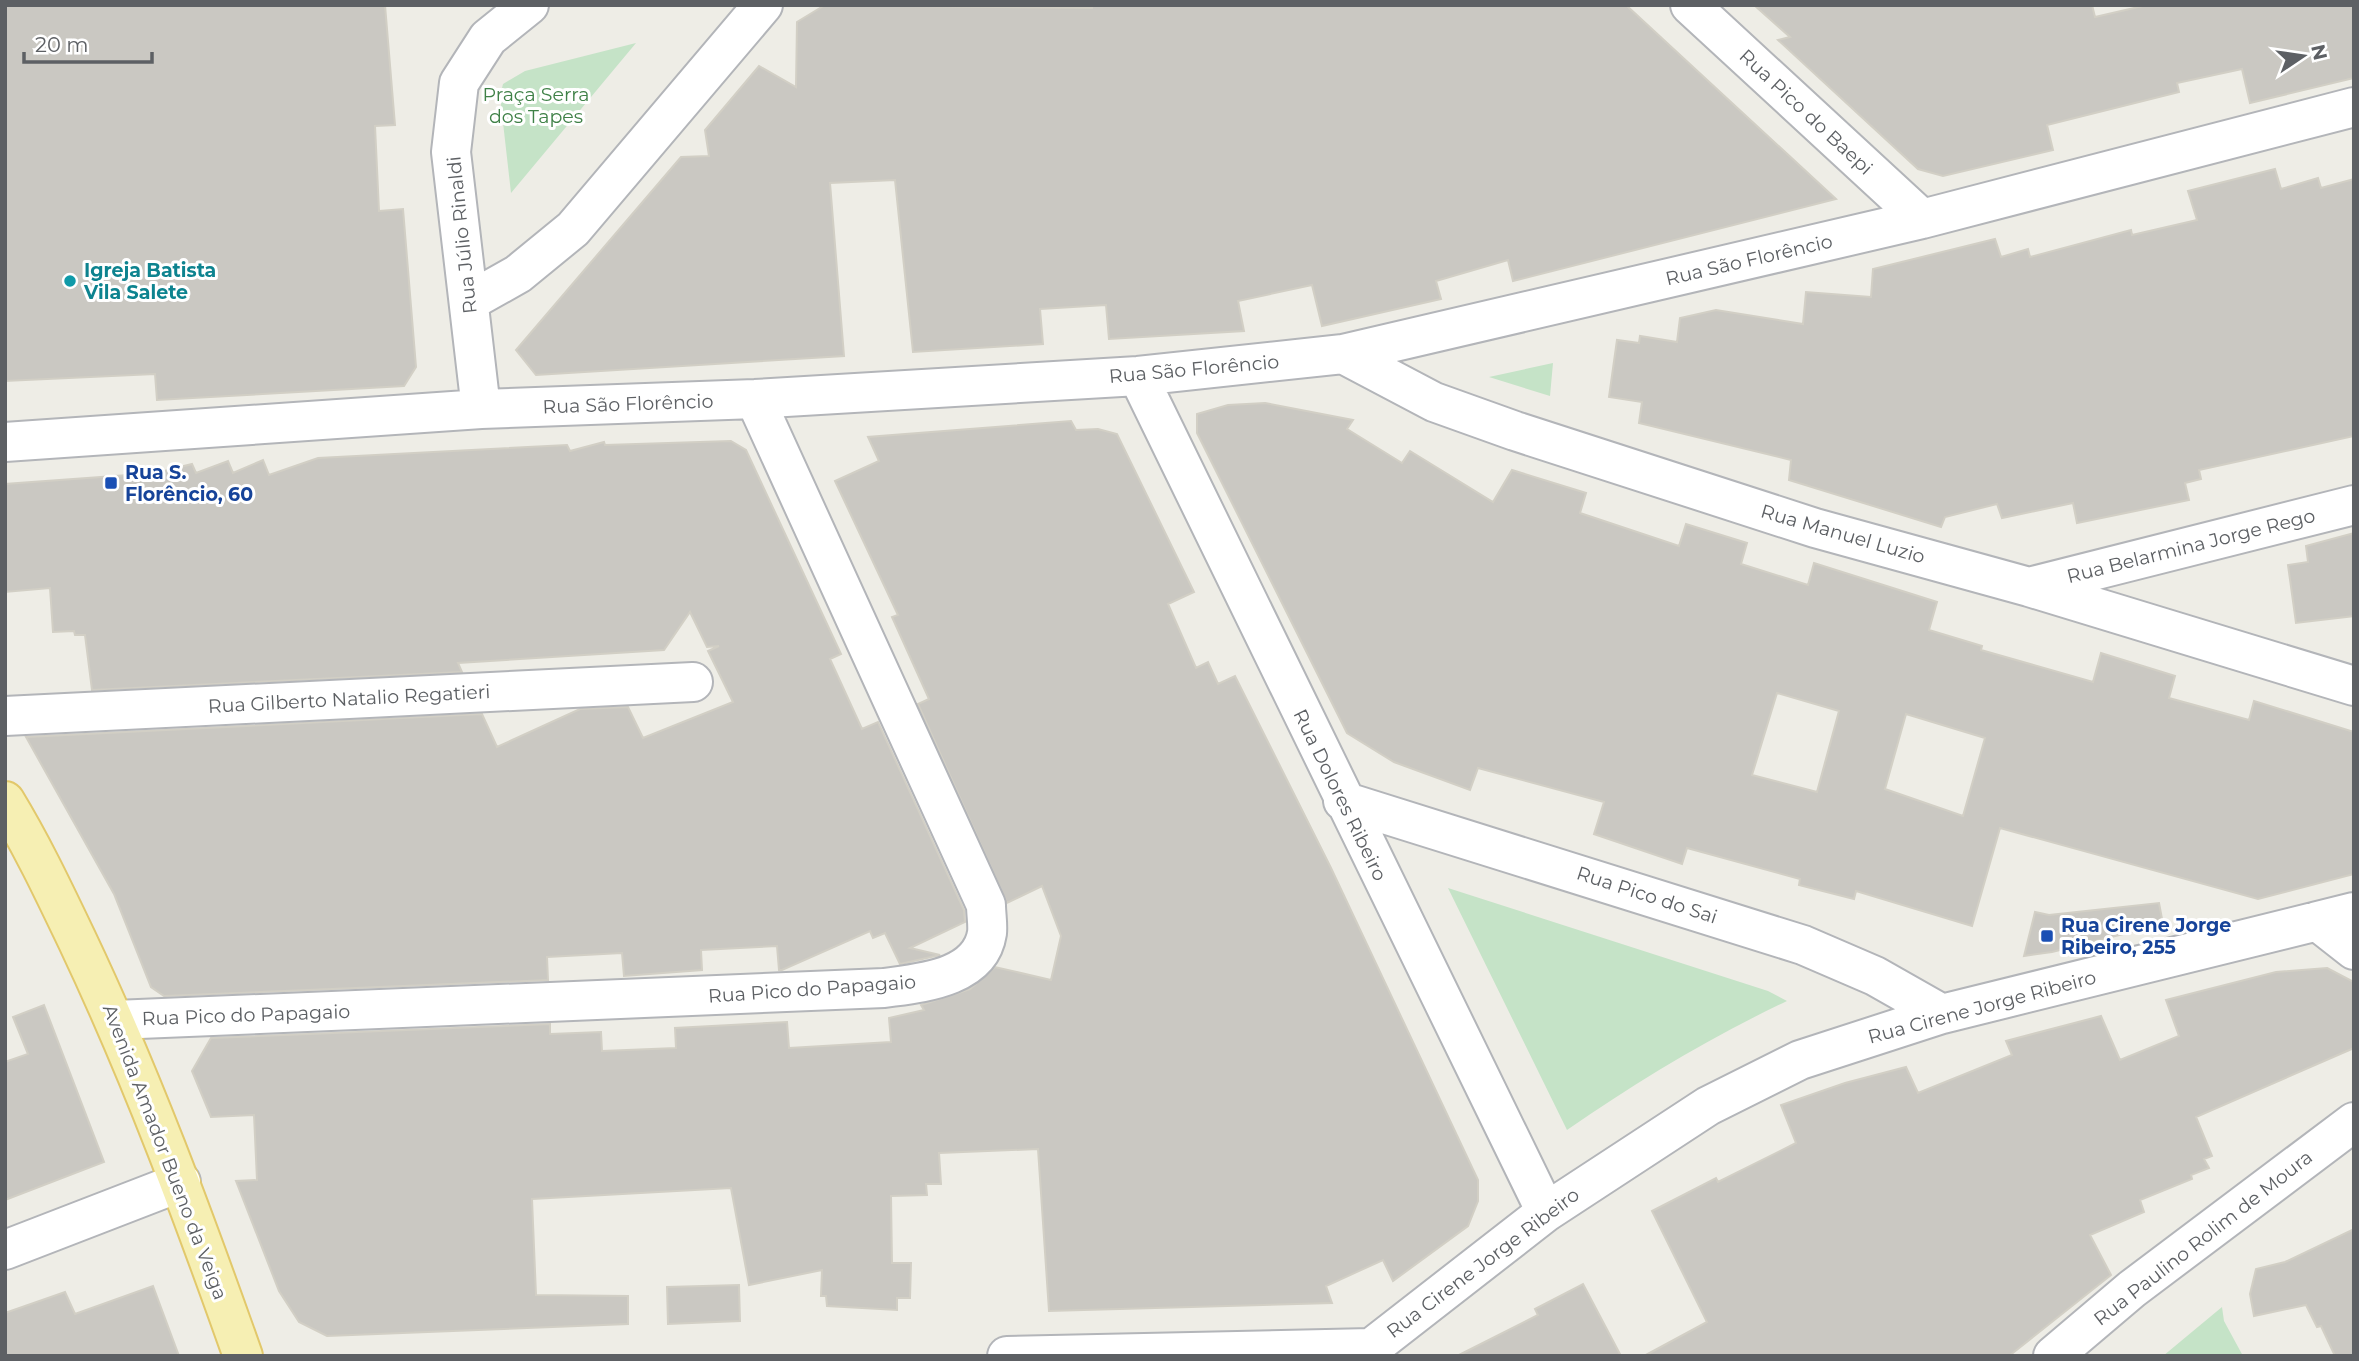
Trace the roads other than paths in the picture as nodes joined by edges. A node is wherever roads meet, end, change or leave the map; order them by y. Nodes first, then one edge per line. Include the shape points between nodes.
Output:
1 (529, 5) edge
2 (763, 5) edge
3 (1690, 5) edge
4 (2354, 107) edge
5 (1922, 219) junction
6 (470, 301) junction
7 (1343, 354) junction
8 (1138, 376) junction
9 (754, 400) junction
10 (481, 410) junction
11 (5, 442) edge
12 (2354, 505) edge
13 (2029, 587) junction
14 (693, 682) dead end
15 (2354, 686) edge
16 (5, 716) edge
17 (5, 801) edge
18 (1343, 801) junction
19 (2354, 912) edge
20 (2318, 921) junction
21 (2354, 950) edge
22 (1942, 1014) junction
23 (115, 1020) junction
24 (2354, 1122) edge
25 (181, 1182) junction
26 (1546, 1212) junction
27 (5, 1250) edge
28 (1366, 1352) edge
29 (243, 1356) edge
30 (1007, 1356) edge
31 (2053, 1356) edge

1 - 6 street, Rua Júlio Rinaldi via 488,38 459,83 452,152
2 - 6 street via 573,229 518,274
3 - 5 street, Rua Pico do Baepi
4 - 5 street, Rua São Florêncio
5 - 7 street, Rua São Florêncio
6 - 10 street, Rua Júlio Rinaldi
7 - 8 street, Rua São Florêncio
7 - 13 street, Rua Manuel Luzio via 1434,402 1515,430 1815,528
8 - 9 street, Rua São Florêncio
8 - 18 street, Rua Dolores Ribeiro
9 - 10 street, Rua São Florêncio
9 - 23 street, Rua Pico do Papagaio via 986,905 987,935 972,961 942,980 884,988
10 - 11 street, Rua São Florêncio
12 - 13 street, Rua Belarmina Jorge Rego
13 - 15 street, Rua Manuel Luzio
14 - 16 street, Rua Gilberto Natalio Regatieri
17 - 23 main road, Avenida Amador Bueno da Veiga via 32,846
18 - 22 street, Rua Pico do Sai via 1803,945 1875,976
18 - 26 street, Rua Dolores Ribeiro
19 - 20 street, Rua Cirene Jorge Ribeiro
20 - 21 street
20 - 22 street, Rua Cirene Jorge Ribeiro
22 - 26 street, Rua Cirene Jorge Ribeiro via 1788,1065 1708,1106
23 - 25 main road, Avenida Amador Bueno da Veiga
24 - 31 street, Rua Paulino Rolim de Moura via 2132,1289
25 - 27 street
25 - 29 main road, Avenida Amador Bueno da Veiga
26 - 28 street, Rua Cirene Jorge Ribeiro
28 - 30 street

